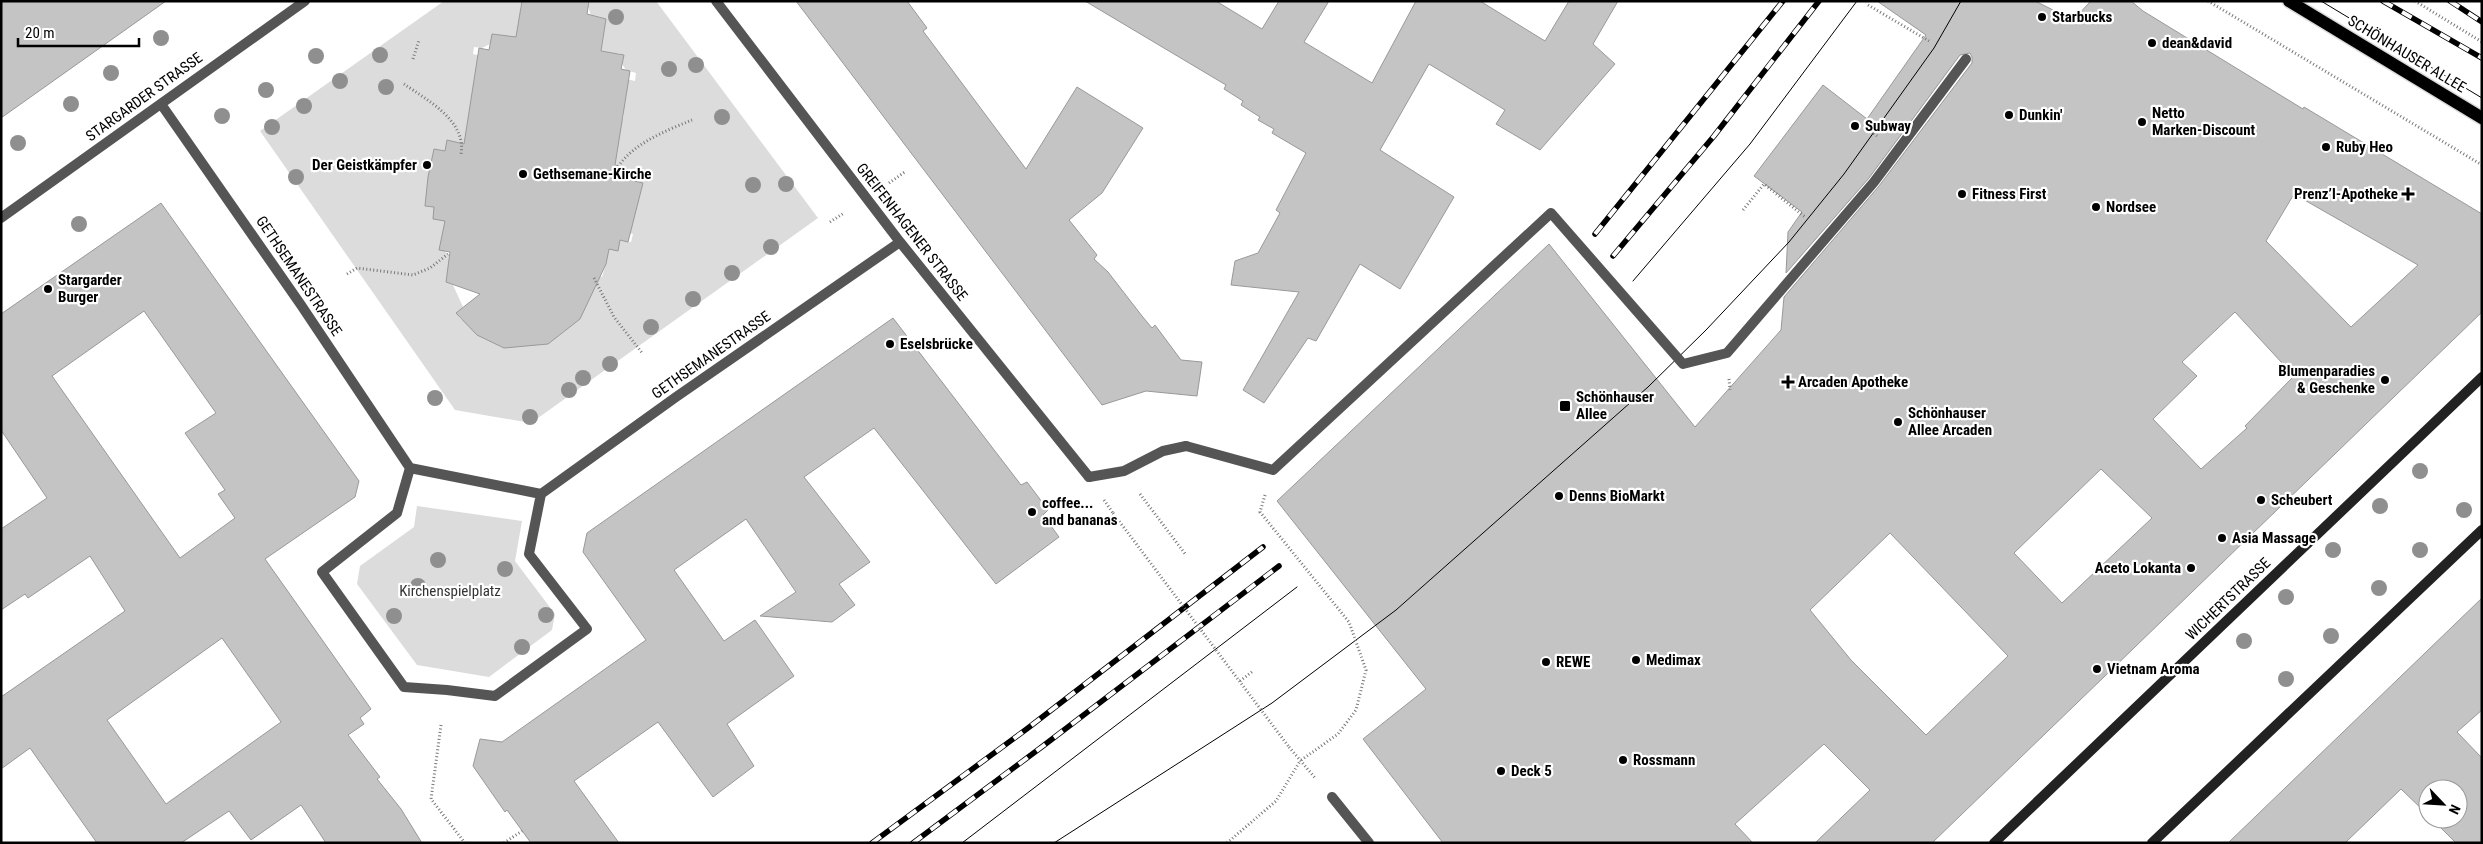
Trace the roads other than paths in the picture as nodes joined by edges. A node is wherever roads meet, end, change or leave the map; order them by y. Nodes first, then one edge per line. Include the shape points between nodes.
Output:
1 (304, 1) edge
2 (716, 1) edge
3 (2289, 1) edge
4 (1966, 59) dead end
5 (161, 104) junction
6 (2482, 118) edge
7 (1, 218) edge
8 (900, 242) junction
9 (2482, 376) edge
10 (410, 468) junction
11 (541, 494) junction
12 (2482, 530) edge
13 (1332, 797) road end
14 (1369, 843) edge
15 (1994, 843) edge
16 (2152, 843) edge

1 - 5 street, STARGARDER STRASSE
2 - 8 street, GREIFENHAGENER STRASSE
3 - 6 main road, SCHÖNHAUSER ALLEE
4 - 8 street, GREIFENHAGENER STRASSE, bridge via 1874,182 1727,353 1683,364 1551,213 1273,470 1186,446 1163,451 1124,471 1089,477
5 - 7 street, STARGARDER STRASSE
5 - 10 street, GETHSEMANESTRASSE via 301,304
8 - 11 street, GETHSEMANESTRASSE
9 - 15 street, WICHERTSTRASSE
10 - 11 street
10 - 11 street via 398,513 322,572 404,687 496,696 587,630 529,554
12 - 16 street
13 - 14 street

